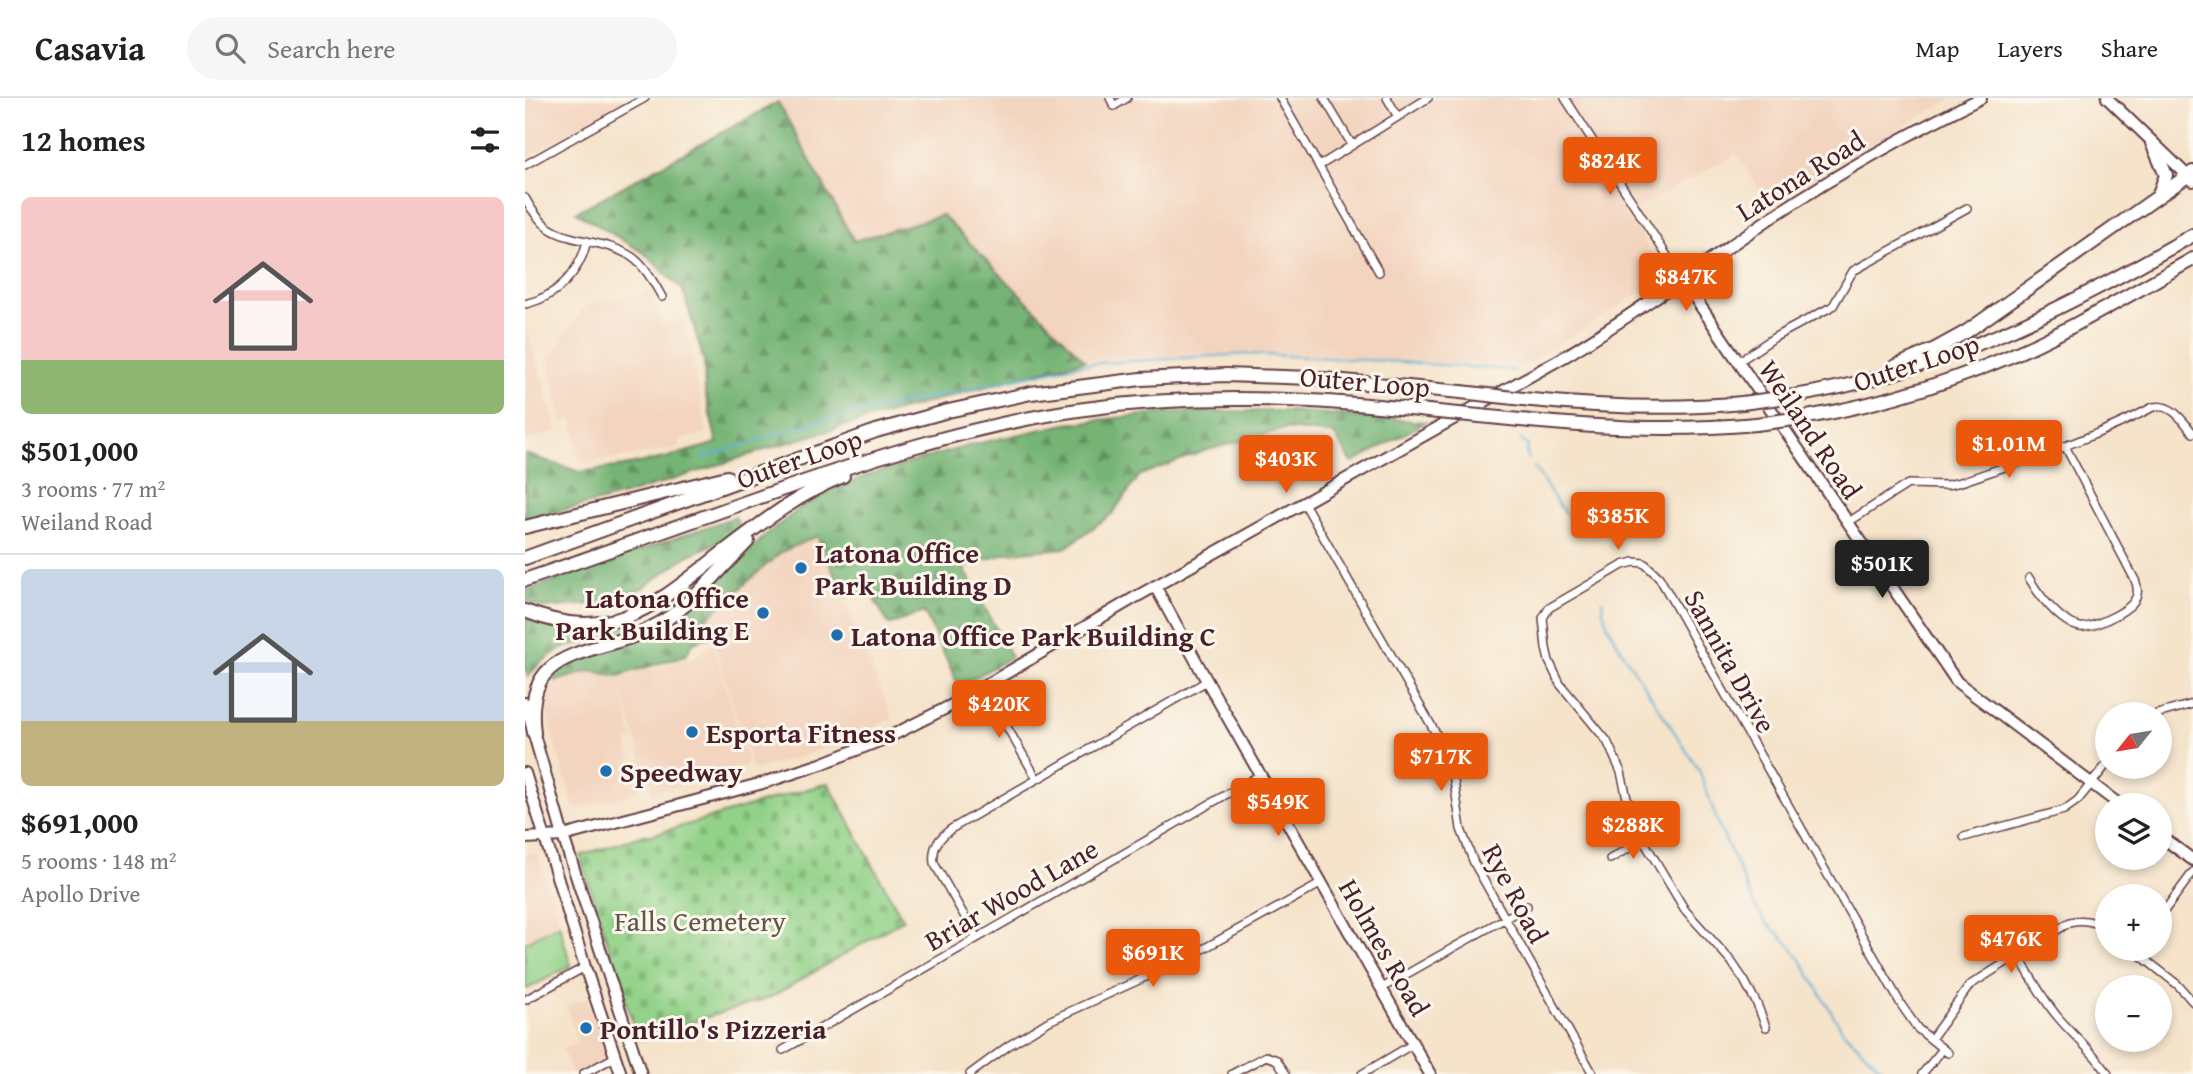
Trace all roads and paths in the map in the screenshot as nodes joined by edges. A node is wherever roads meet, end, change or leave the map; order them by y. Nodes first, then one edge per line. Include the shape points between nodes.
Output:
1 (645, 98) edge
2 (1109, 98) edge
3 (1127, 98) edge
4 (1280, 98) edge
5 (1324, 98) edge
6 (1387, 98) edge
7 (1428, 98) edge
8 (1565, 98) edge
9 (1981, 98) edge
10 (2107, 98) edge
11 (1398, 117) junction
12 (2152, 143) junction
13 (1352, 145) junction
14 (525, 165) edge
15 (1319, 166) junction
16 (2191, 176) edge
17 (2159, 195) junction
18 (525, 198) edge
19 (1967, 208) dead end
20 (2193, 235) edge
21 (587, 241) junction
22 (2193, 259) edge
23 (1380, 272) dead end
24 (1682, 279) junction
25 (662, 297) dead end
26 (525, 304) edge
27 (1738, 362) junction
28 (1851, 385) junction
29 (2193, 433) edge
30 (951, 436) junction
31 (2065, 446) junction
32 (808, 455) junction
33 (791, 503) junction
34 (1304, 503) junction
35 (1847, 523) junction
36 (525, 527) edge
37 (525, 558) edge
38 (2029, 578) dead end
39 (525, 580) edge
40 (1155, 586) junction
41 (528, 612) edge
42 (1207, 681) junction
43 (984, 687) junction
44 (525, 703) edge
45 (2193, 704) edge
46 (2172, 710) edge
47 (534, 733) junction
48 (525, 773) edge
49 (1260, 775) junction
50 (1037, 779) junction
51 (2096, 779) edge
52 (2092, 784) junction
53 (2104, 793) edge
54 (563, 835) junction
55 (1964, 837) dead end
56 (525, 838) edge
57 (544, 838) junction
58 (1643, 840) junction
59 (2172, 845) edge
60 (1610, 859) dead end
61 (2193, 860) edge
62 (2193, 872) edge
63 (1322, 883) junction
64 (2172, 900) edge
65 (1527, 906) dead end
66 (1505, 919) junction
67 (2095, 923) edge
68 (977, 938) junction
69 (2018, 955) junction
70 (2149, 961) edge
71 (585, 967) junction
72 (1382, 988) junction
73 (525, 1000) edge
74 (2193, 1002) edge
75 (1766, 1027) dead end
76 (1931, 1039) junction
77 (1413, 1044) junction
78 (783, 1050) dead end
79 (615, 1056) junction
80 (583, 1074) edge
81 (621, 1074) edge
82 (641, 1074) edge
83 (970, 1074) edge
84 (1232, 1074) edge
85 (1286, 1074) edge
86 (1362, 1074) edge
87 (1430, 1074) edge
88 (1593, 1074) edge
89 (1922, 1074) edge
90 (2108, 1074) edge

1 - 14 street
2 - 3 street via 1114,106
4 - 15 street
5 - 13 street
6 - 11 street
7 - 11 street
8 - 24 street, Weiland Road
9 - 24 street, Latona Road via 1833,178
10 - 12 street
11 - 13 street
12 - 16 street
12 - 17 highway via 2166,175
13 - 15 street
15 - 23 street
16 - 17 highway
17 - 28 highway via 1966,332
18 - 21 street via 550,229
19 - 27 street via 1853,271 1833,306
20 - 28 highway, Outer Loop via 2013,330 1945,358
21 - 25 street via 617,248 635,259
21 - 26 street via 580,262 566,281
22 - 30 highway, Outer Loop, bridge via 2069,328 1980,369 1899,396 1802,418 1646,429 1292,399 1182,400 1085,409
24 - 27 street, Weiland Road
24 - 34 street, Latona Road via 1564,357
27 - 35 street, Weiland Road
28 - 32 highway, Outer Loop, bridge via 1742,403 1633,407 1287,377 1129,380 971,405
29 - 31 street via 2171,409 2159,406
30 - 33 highway via 839,478
30 - 39 highway, Outer Loop via 845,467
31 - 35 street via 1961,482 1908,484
31 - 38 street via 2135,580 2137,595 2129,607 2092,626 2080,627 2041,598
32 - 36 highway
32 - 37 highway, Outer Loop
33 - 41 highway via 667,597 637,613 580,623
33 - 47 highway via 663,621 550,666 533,697
34 - 40 street, Latona Road
34 - 66 street, Rye Road via 1441,744 1453,774 1467,846
35 - 52 street, Weiland Road via 1957,682
40 - 42 street, Holmes Road
40 - 43 street, Latona Road
42 - 49 street, Holmes Road
42 - 50 street
43 - 50 street
43 - 54 street, Latona Road via 889,737 810,768
44 - 47 street
45 - 46 street
47 - 54 street
48 - 57 street
49 - 63 street, Holmes Road
49 - 68 street, Briar Wood Lane
50 - 68 street via 951,829 935,847 934,863
51 - 52 street
52 - 53 street, Weiland Road
52 - 55 street via 2064,810
54 - 57 street, Latona Road
54 - 82 street
56 - 57 street, Latona Road
57 - 71 street
58 - 60 street
58 - 75 street, Sannita Drive via 1685,911 1744,980
58 - 76 street, Sannita Drive via 1628,807 1613,752 1560,684 1549,661 1543,625 1554,604 1634,562 1649,565 1659,577 1911,1022
59 - 61 street
62 - 64 street
63 - 72 street, Holmes Road
63 - 83 street via 1185,959 1049,1021
65 - 66 street
66 - 72 street
66 - 88 street, Rye Road
67 - 69 street via 2074,920
68 - 78 street, Briar Wood Lane
69 - 76 street via 1970,985
69 - 90 street via 2054,1012
70 - 74 street
71 - 73 street
71 - 79 street
72 - 77 street, Holmes Road
76 - 89 street via 1945,1051
77 - 86 street
77 - 87 street, Holmes Road
79 - 80 street
79 - 81 street
84 - 85 street via 1266,1056 1277,1060

